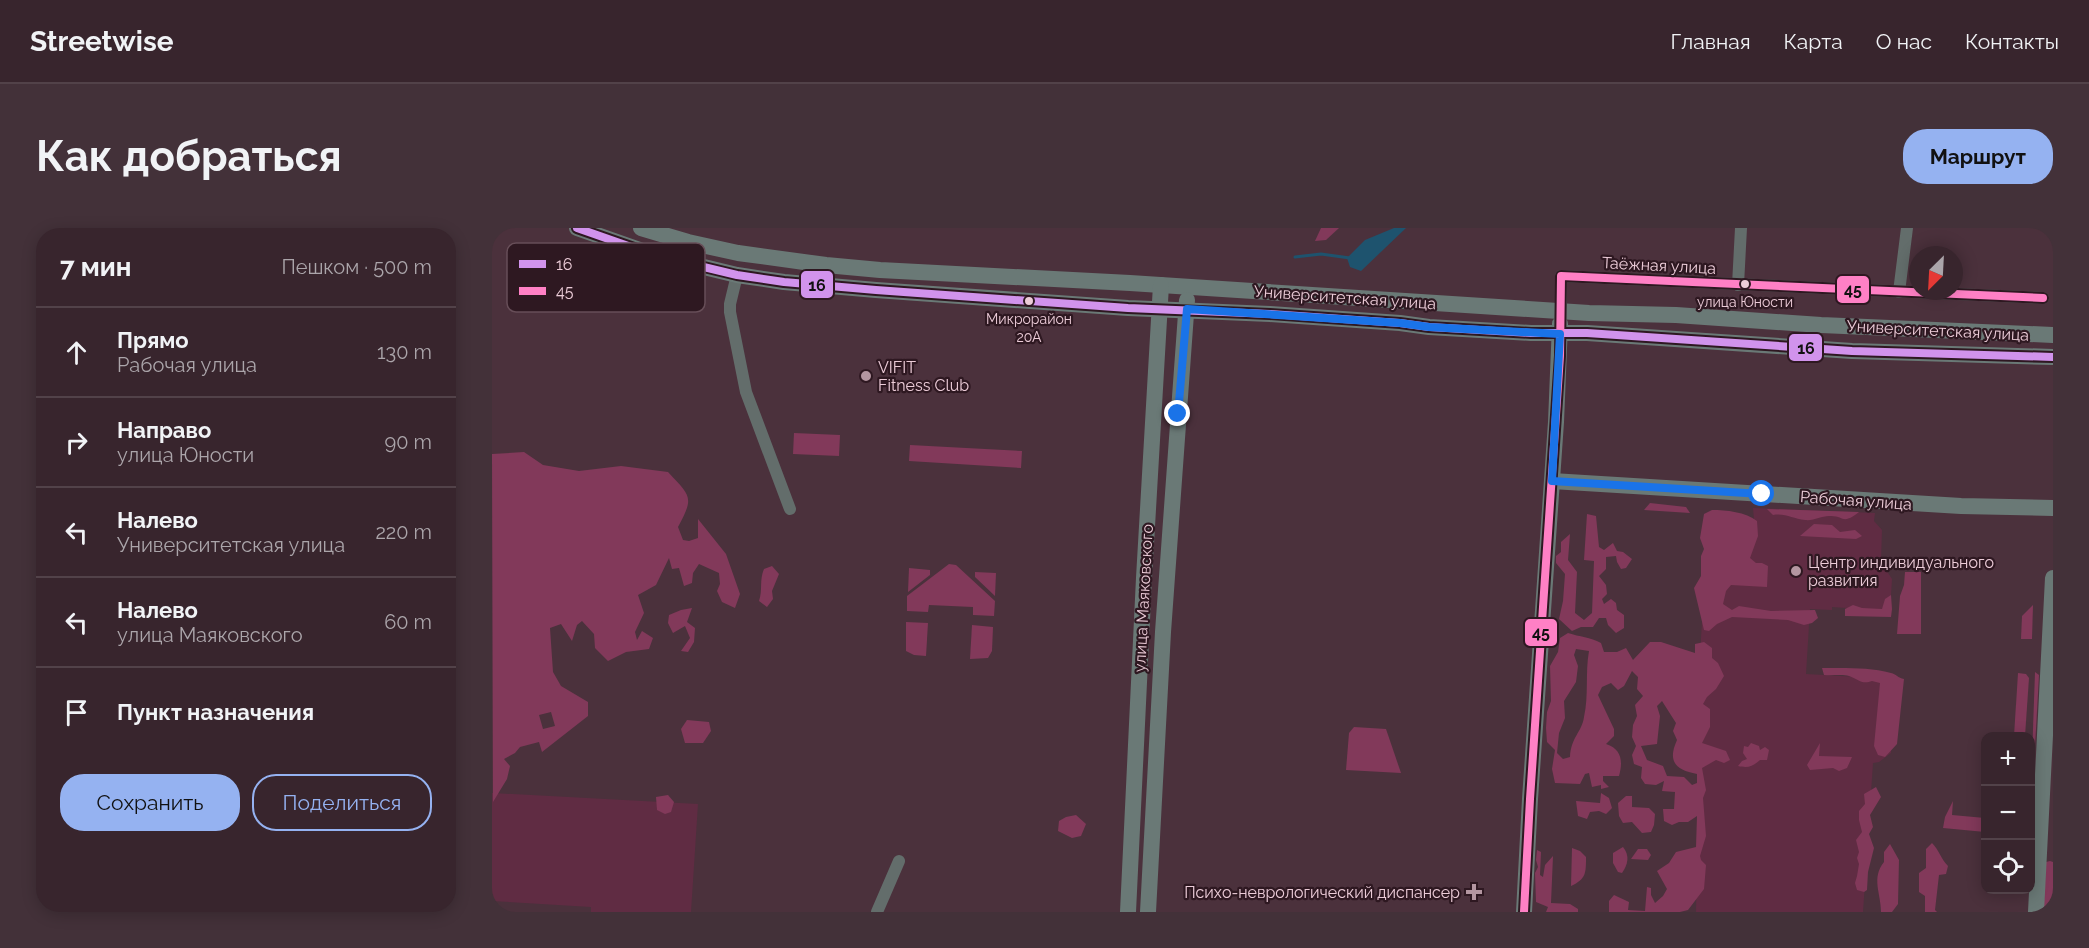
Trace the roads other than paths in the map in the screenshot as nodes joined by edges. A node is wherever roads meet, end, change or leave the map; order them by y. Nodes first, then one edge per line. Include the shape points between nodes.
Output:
1 (577, 228) edge
2 (641, 228) edge
3 (1741, 228) edge
4 (1907, 228) edge
5 (620, 243) edge
6 (693, 243) edge
7 (705, 246) edge
8 (705, 267) edge
9 (737, 275) junction
10 (1161, 285) junction
11 (1738, 285) junction
12 (1187, 287) junction
13 (1899, 292) junction
14 (2043, 298) dead end
15 (1159, 308) junction
16 (1187, 309) junction
17 (1561, 311) junction
18 (1560, 334) junction
19 (2053, 335) edge
20 (2053, 357) edge
21 (1552, 481) junction
22 (2053, 508) edge
23 (790, 509) dead end
24 (2053, 578) edge
25 (899, 861) dead end
26 (877, 912) edge
27 (1128, 912) edge
28 (1148, 912) edge
29 (1524, 912) edge
30 (2036, 912) edge

1 - 5 main road, Университетская улица
2 - 6 main road, Университетская улица
3 - 11 street
4 - 13 street
7 - 10 main road, Университетская улица via 826,265
8 - 9 main road, Университетская улица
9 - 15 main road, Университетская улица via 876,290
9 - 23 street via 730,312 746,392
10 - 12 main road, Университетская улица
10 - 15 main road, улица Маяковского
11 - 13 street, Таёжная улица
11 - 17 street, Таёжная улица via 1561,276
12 - 16 main road, улица Маяковского
12 - 17 main road, Университетская улица
13 - 14 street, Таёжная улица
15 - 16 main road, Университетская улица
15 - 27 main road, улица Маяковского
16 - 18 main road, Университетская улица
16 - 28 main road, улица Маяковского via 1163,632
17 - 18 main road
17 - 19 main road, Университетская улица
18 - 20 main road, Университетская улица via 1852,351
18 - 21 main road
21 - 22 main road, Рабочая улица
21 - 29 main road
24 - 30 main road
25 - 26 street

